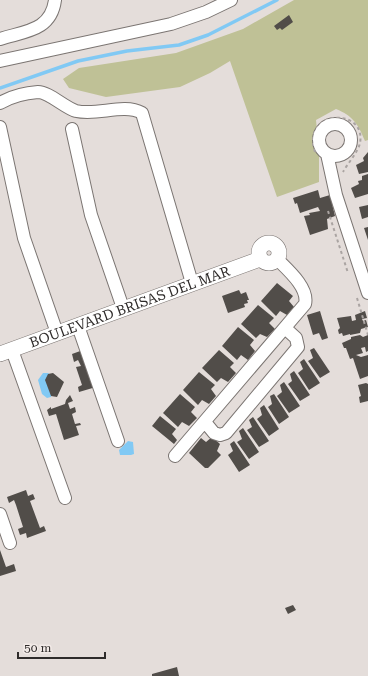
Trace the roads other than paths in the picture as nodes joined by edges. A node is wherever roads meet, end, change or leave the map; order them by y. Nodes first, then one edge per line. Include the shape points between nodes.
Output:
1 (56, 0) edge
2 (231, 0) edge
3 (0, 38) edge
4 (0, 61) edge
5 (0, 103) edge
6 (0, 127) edge
7 (72, 129) dead end
8 (327, 154) dead end
9 (277, 259) joint
10 (192, 283) junction
11 (368, 293) edge
12 (122, 308) junction
13 (78, 326) junction
14 (286, 328) junction
15 (57, 333) junction
16 (6, 352) edge
17 (205, 422) junction
18 (118, 441) dead end
19 (175, 456) dead end
20 (65, 498) dead end
21 (0, 514) edge
22 (10, 543) dead end

1 - 3 street via 53,12 43,25
2 - 4 street via 206,12 164,25
5 - 10 street via 15,95 40,92 76,111 134,108 142,113
6 - 15 street via 24,238
7 - 12 street via 91,216
8 - 11 street via 338,202
9 - 10 street, BOULEVARD BRISAS DEL MAR via 268,264 260,258
9 - 14 street via 304,289 306,298 305,304
10 - 12 street, BOULEVARD BRISAS DEL MAR
12 - 13 street, BOULEVARD BRISAS DEL MAR
13 - 15 street, BOULEVARD BRISAS DEL MAR
13 - 18 street
14 - 17 street
14 - 17 street via 296,338 298,347 226,433 214,433
15 - 16 street, BOULEVARD BRISAS DEL MAR
16 - 20 street
17 - 19 street
21 - 22 street

